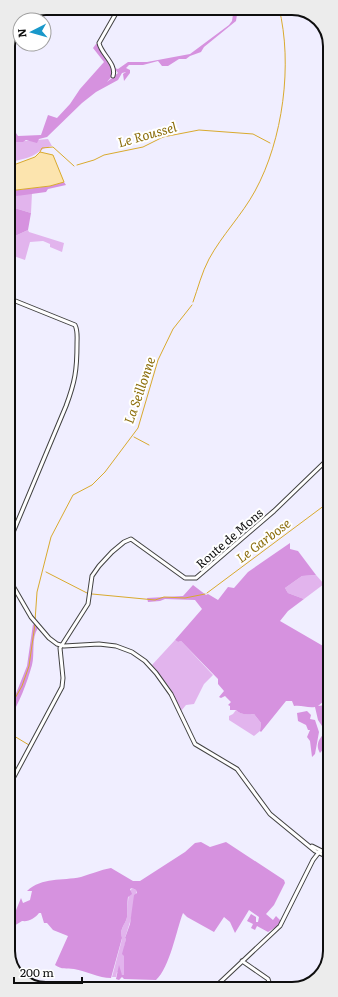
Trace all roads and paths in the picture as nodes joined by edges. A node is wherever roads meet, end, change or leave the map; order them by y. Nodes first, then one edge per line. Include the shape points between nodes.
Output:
1 (115, 15) edge
2 (113, 76) dead end
3 (15, 301) edge
4 (323, 464) edge
5 (15, 528) edge
6 (15, 589) edge
7 (62, 645) junction
8 (15, 775) edge
9 (316, 850) junction
10 (320, 852) junction
11 (323, 853) edge
12 (313, 860) junction
13 (242, 961) junction
14 (220, 982) edge
15 (269, 982) edge

1 - 2 street via 99,43 113,67
3 - 5 street via 75,325 77,331 74,385
4 - 7 street, Route de Mons via 274,511 196,578 182,577 134,540 124,542 94,573 90,583 88,604
6 - 7 street via 31,617 53,642
7 - 8 street via 62,687
7 - 9 street via 116,646 132,652 145,661 171,694 193,742 240,772 266,810
9 - 10 street
9 - 12 street
10 - 11 street
10 - 12 street
12 - 13 street via 280,926
13 - 14 street
13 - 15 street

